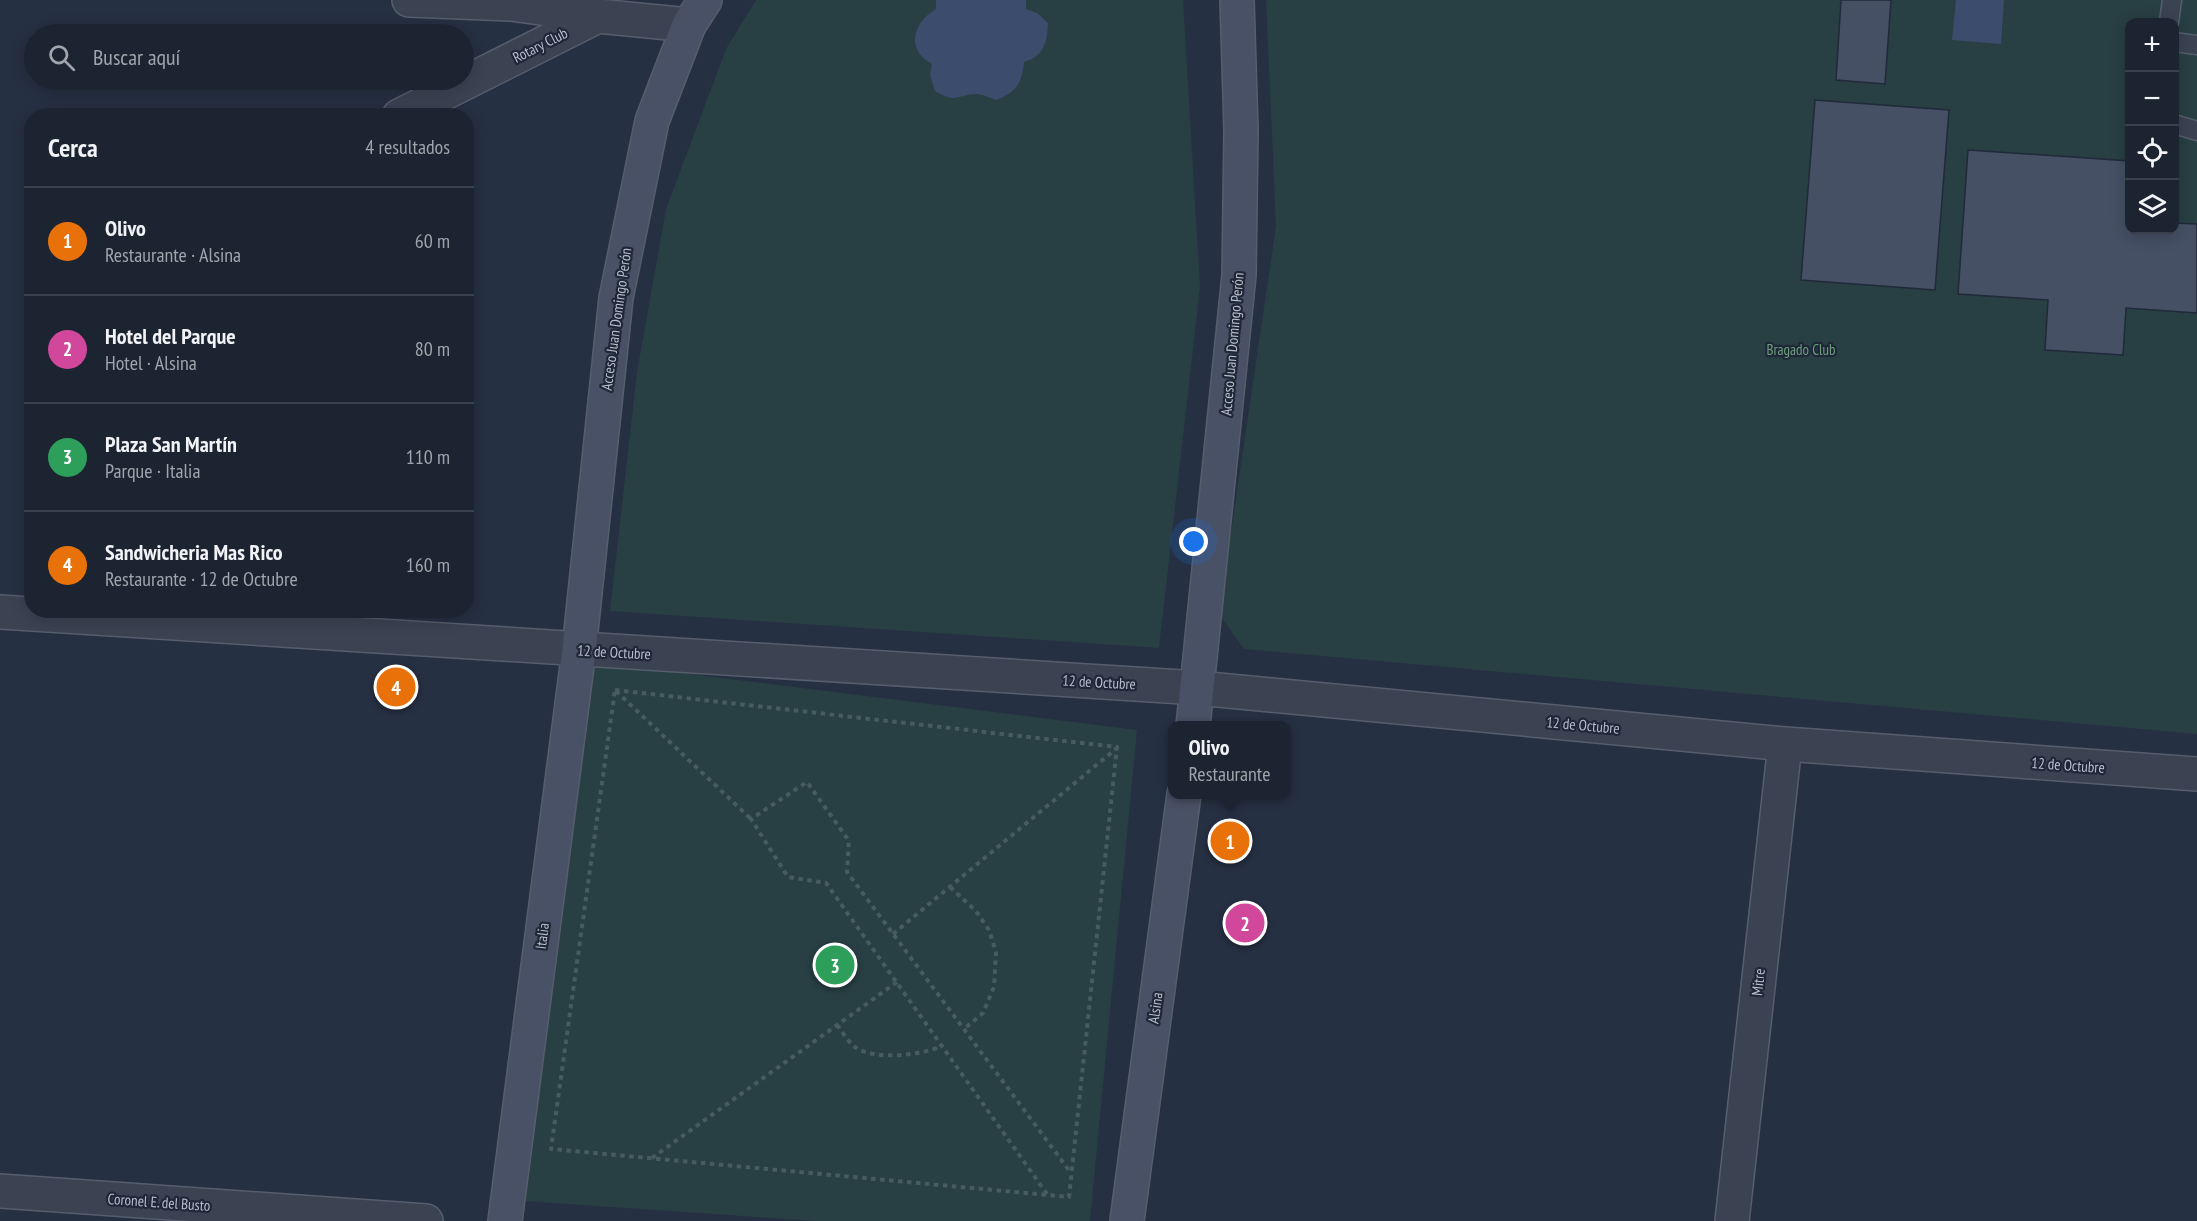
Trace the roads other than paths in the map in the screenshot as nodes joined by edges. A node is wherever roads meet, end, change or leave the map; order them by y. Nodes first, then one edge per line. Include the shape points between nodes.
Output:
1 (409, 0) edge
2 (1237, 0) edge
3 (2172, 0) edge
4 (697, 12) edge
5 (598, 16) junction
6 (2170, 18) edge
7 (2179, 43) edge
8 (2197, 45) edge
9 (474, 78) edge
10 (451, 90) edge
11 (415, 108) edge
12 (2179, 125) edge
13 (2197, 131) edge
14 (0, 612) edge
15 (24, 613) edge
16 (166, 618) edge
17 (579, 650) junction
18 (1198, 688) junction
19 (1194, 721) edge
20 (1785, 744) junction
21 (2197, 774) edge
22 (1183, 799) edge
23 (0, 1191) edge
24 (426, 1221) edge
25 (505, 1221) edge
26 (1127, 1221) edge
27 (1732, 1221) edge

1 - 5 street via 511,4
2 - 18 main road, Acceso Juan Domingo Perón via 1241,130 1239,275
3 - 6 lane
4 - 5 street
4 - 17 main road, Acceso Juan Domingo Perón via 652,121 616,298
5 - 9 street, Rotary Club
7 - 8 lane
10 - 11 street, Rotary Club
12 - 13 lane
14 - 15 street, 12 de Octubre
16 - 17 street, 12 de Octubre
17 - 18 street, 12 de Octubre
17 - 25 main road, Italia
18 - 19 main road
18 - 20 street, 12 de Octubre
20 - 21 street, 12 de Octubre
20 - 27 street, Mitre
22 - 26 main road, Alsina
23 - 24 street, Coronel E. del Busto

